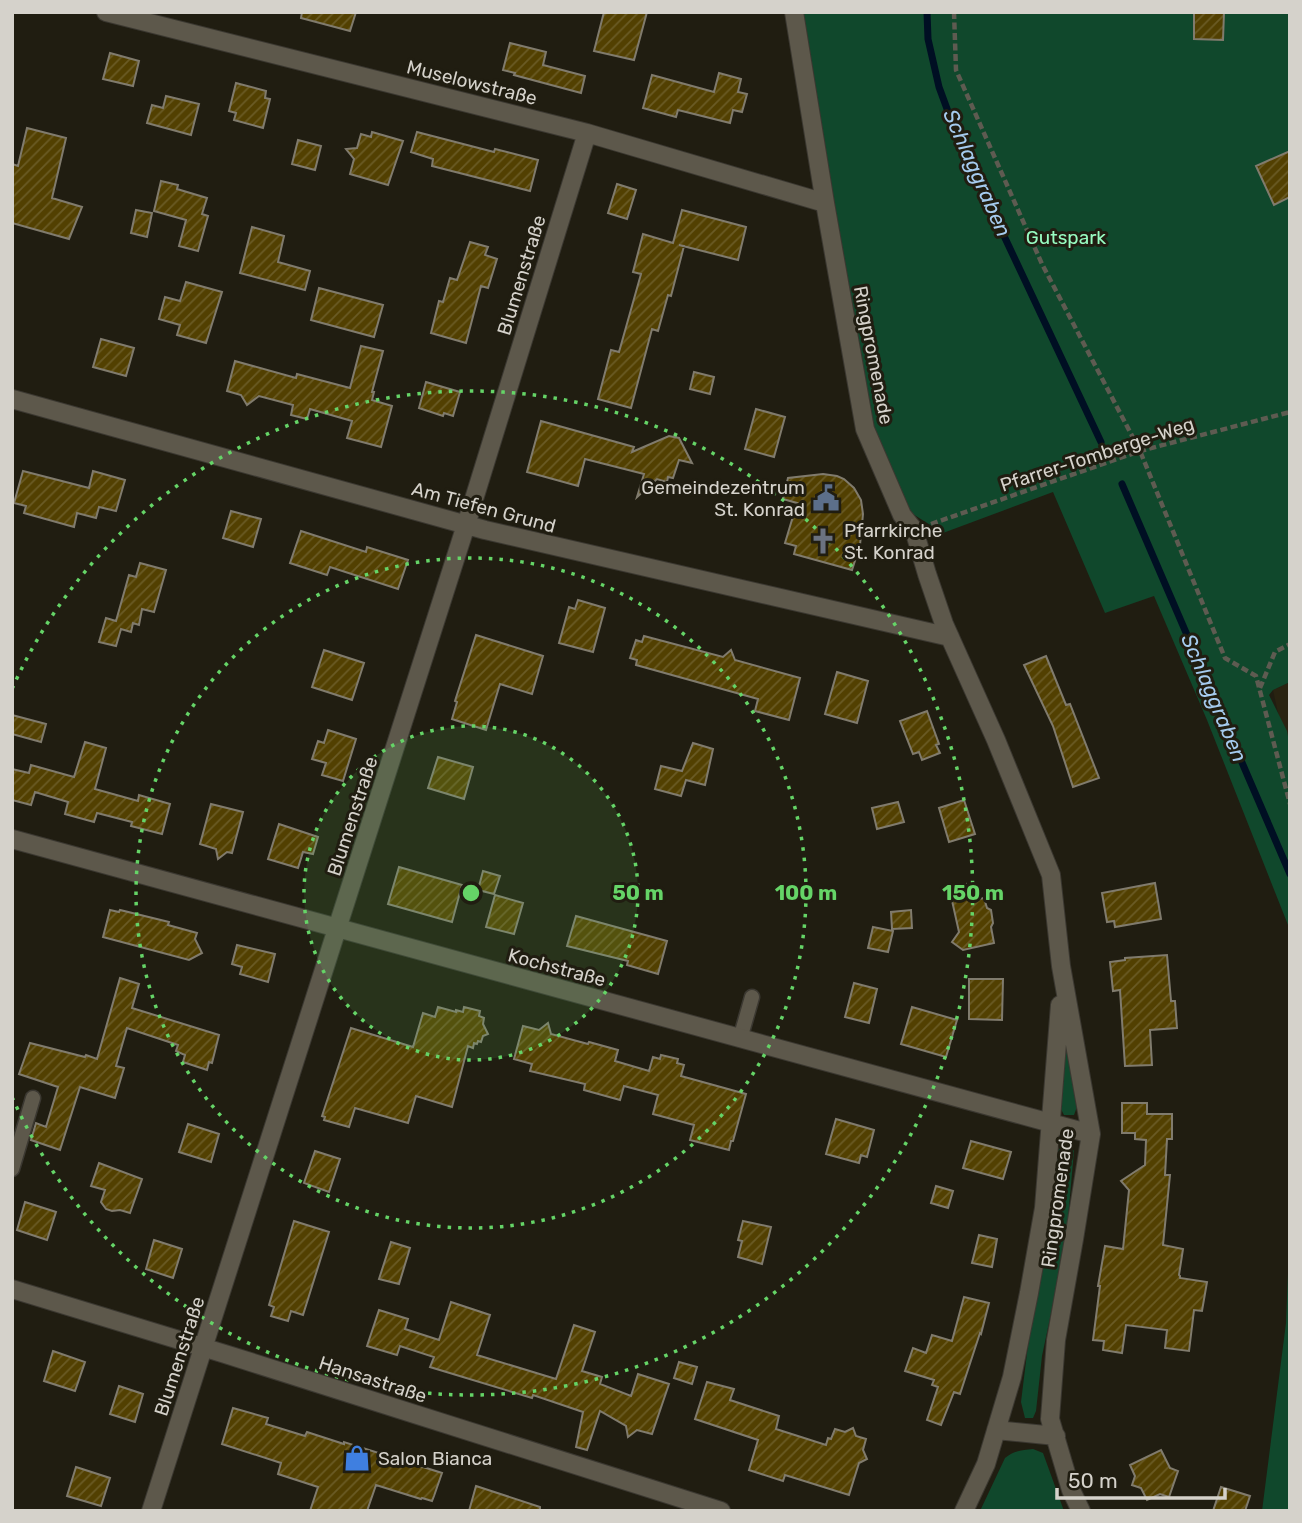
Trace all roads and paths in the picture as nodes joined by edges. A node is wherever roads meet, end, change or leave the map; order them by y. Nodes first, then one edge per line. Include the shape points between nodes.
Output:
1 (106, 12) edge
2 (794, 12) edge
3 (954, 12) edge
4 (587, 133) junction
5 (825, 202) junction
6 (12, 399) edge
7 (1290, 412) edge
8 (1140, 451) junction
9 (466, 525) junction
10 (914, 530) junction
11 (950, 637) junction
12 (1290, 644) edge
13 (1260, 689) junction
14 (1290, 804) edge
15 (12, 839) edge
16 (338, 929) junction
17 (1061, 966) junction
18 (752, 997) dead end
19 (740, 1039) junction
20 (33, 1098) dead end
21 (1051, 1124) junction
22 (1091, 1134) junction
23 (12, 1169) edge
24 (12, 1289) edge
25 (204, 1347) junction
26 (996, 1430) junction
27 (1056, 1436) junction
28 (151, 1511) edge
29 (721, 1511) edge
30 (964, 1511) edge
31 (1081, 1511) edge

1 - 4 street, Muselowstraße
2 - 5 street, Ringpromenade
3 - 8 path via 956,70 1042,264
4 - 5 street, Muselowstraße
4 - 9 street, Blumenstraße
5 - 10 street, Ringpromenade via 865,429 902,515
6 - 9 street, Am Tiefen Grund
7 - 8 path, Pfarrer-Tomberge-Weg
8 - 10 path, Pfarrer-Tomberge-Weg
8 - 13 path via 1225,658 1256,676
9 - 11 street, Am Tiefen Grund
9 - 16 street, Blumenstraße
10 - 11 street, Ringpromenade
11 - 17 street, Ringpromenade via 1051,875
12 - 13 path via 1275,652
13 - 14 path
15 - 16 street, Kochstraße
16 - 19 street, Kochstraße
16 - 25 street, Blumenstraße
17 - 21 street, Ringpromenade
17 - 22 street, Ringpromenade
18 - 19 lane
19 - 21 street, Kochstraße
20 - 23 lane
21 - 22 street, Kochstraße
21 - 26 street, Ringpromenade via 1040,1233 1012,1377
22 - 27 street, Ringpromenade via 1056,1340 1050,1419
24 - 25 street, Hansastraße
25 - 28 street, Blumenstraße
25 - 29 street, Hansastraße
26 - 27 street
26 - 30 street, Ringpromenade
27 - 31 street, Ringpromenade

